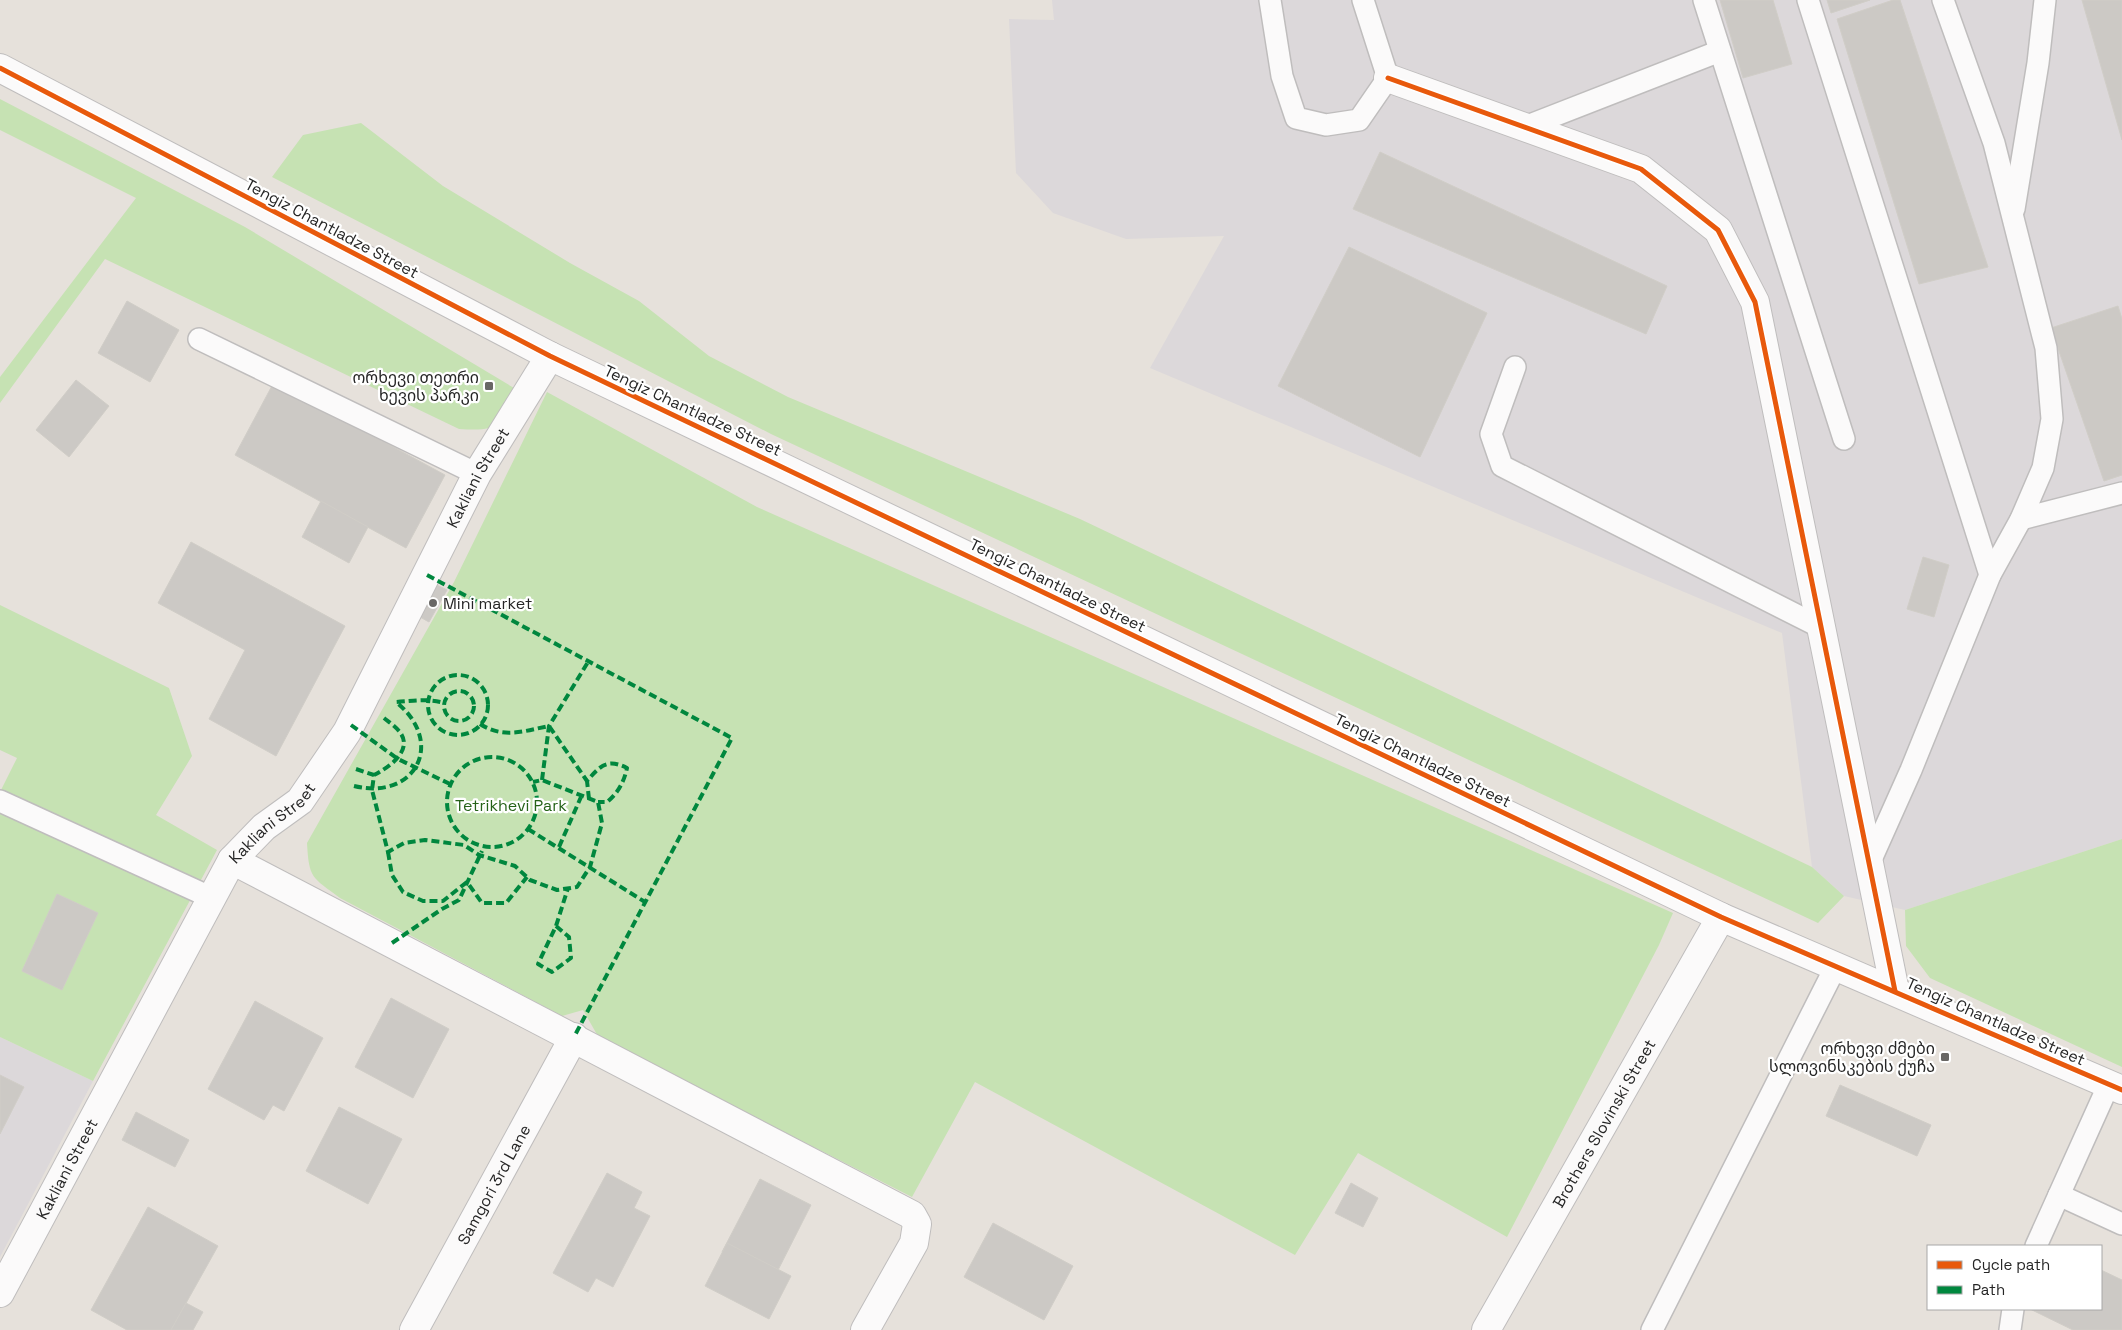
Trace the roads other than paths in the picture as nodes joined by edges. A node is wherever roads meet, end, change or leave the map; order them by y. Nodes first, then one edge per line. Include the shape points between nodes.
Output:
1 (1270, 0) edge
2 (1364, 0) edge
3 (1704, 0) edge
4 (1808, 0) edge
5 (1943, 0) edge
6 (2045, 0) edge
7 (1720, 51) junction
8 (0, 68) edge
9 (1388, 78) junction
10 (1526, 127) junction
11 (2013, 217) junction
12 (199, 340) dead end
13 (550, 356) junction
14 (1515, 367) dead end
15 (1844, 439) dead end
16 (477, 474) junction
17 (2122, 493) edge
18 (2021, 519) junction
19 (1990, 575) junction
20 (1820, 627) junction
21 (0, 801) edge
22 (232, 860) junction
23 (1870, 864) junction
24 (212, 898) junction
25 (1721, 917) junction
26 (1836, 966) junction
27 (1895, 991) junction
28 (574, 1038) junction
29 (2116, 1087) edge
30 (2059, 1195) junction
31 (2122, 1224) edge
32 (2036, 1245) edge
33 (0, 1293) edge
34 (2012, 1310) edge
35 (414, 1330) edge
36 (865, 1330) edge
37 (1486, 1330) edge
38 (1652, 1330) edge
39 (2010, 1330) edge

1 - 9 lane via 1282,76 1296,118 1326,125 1359,120
2 - 9 lane
3 - 7 lane
4 - 19 lane
5 - 11 lane via 1994,143
6 - 11 lane
7 - 10 lane
7 - 15 lane
8 - 13 street, Tengiz Chantladze Street
9 - 10 street
10 - 20 street via 1641,169 1718,230 1755,302
11 - 18 lane via 2046,348 2052,419 2043,468
12 - 16 lane
13 - 16 street, Kakliani Street
13 - 25 street, Tengiz Chantladze Street
14 - 20 lane via 1491,434 1502,466
16 - 22 street, Kakliani Street via 347,732 300,801 264,827
17 - 18 lane
18 - 19 lane
19 - 23 lane
20 - 23 street
21 - 24 lane
22 - 24 street, Kakliani Street
22 - 28 street
23 - 27 street
24 - 33 street, Kakliani Street
25 - 26 street, Tengiz Chantladze Street
25 - 37 street, Brothers Slovinski Street
26 - 27 street, Tengiz Chantladze Street
26 - 38 lane
27 - 29 street, Tengiz Chantladze Street
28 - 35 street, Samgori 3rd Lane
28 - 36 street via 912,1215 918,1224 914,1243
29 - 30 lane
30 - 31 lane
30 - 32 lane
34 - 39 lane

